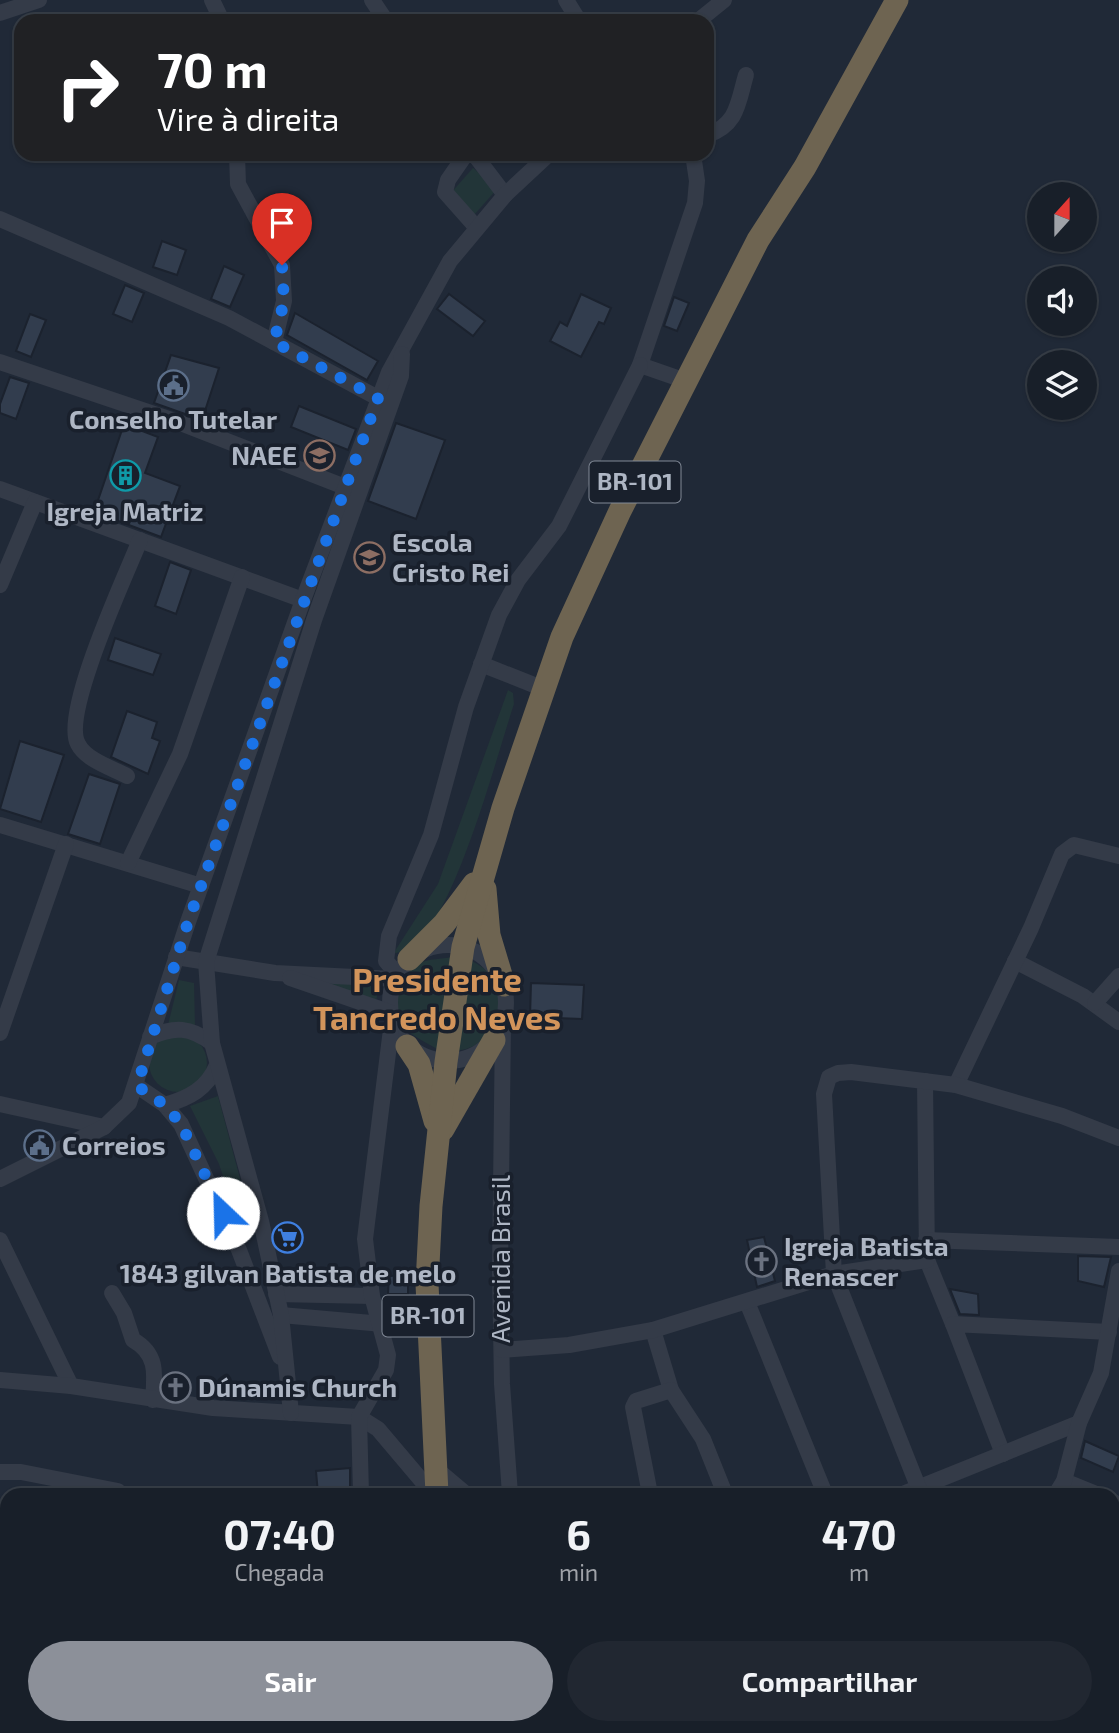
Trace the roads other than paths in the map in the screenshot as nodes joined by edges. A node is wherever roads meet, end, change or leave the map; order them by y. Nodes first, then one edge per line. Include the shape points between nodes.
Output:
1 (39, 0) edge
2 (724, 0) edge
3 (897, 0) edge
4 (0, 13) edge
5 (707, 14) edge
6 (746, 75) dead end
7 (714, 132) edge
8 (237, 161) edge
9 (461, 161) edge
10 (479, 161) edge
11 (541, 161) edge
12 (694, 161) edge
13 (505, 195) junction
14 (0, 219) edge
15 (476, 227) junction
16 (274, 342) junction
17 (402, 351) junction
18 (0, 362) edge
19 (640, 365) junction
20 (686, 381) junction
21 (378, 398) junction
22 (345, 486) junction
23 (0, 489) edge
24 (35, 502) junction
25 (328, 531) junction
26 (140, 540) junction
27 (341, 543) junction
28 (242, 577) junction
29 (0, 585) edge
30 (303, 600) junction
31 (481, 663) junction
32 (544, 689) junction
33 (127, 776) dead end
34 (228, 816) junction
35 (247, 823) junction
36 (0, 825) edge
37 (66, 844) junction
38 (1119, 856) edge
39 (128, 863) junction
40 (484, 870) junction
41 (201, 886) junction
42 (463, 947) junction
43 (176, 957) junction
44 (1015, 961) junction
45 (206, 962) junction
46 (400, 970) junction
47 (275, 973) junction
48 (1119, 976) edge
49 (503, 985) junction
50 (1096, 1003) junction
51 (4, 1010) edge
52 (391, 1016) junction
53 (1119, 1023) edge
54 (499, 1031) junction
55 (0, 1033) edge
56 (150, 1037) junction
57 (212, 1043) junction
58 (407, 1046) junction
59 (446, 1062) junction
60 (217, 1065) junction
61 (925, 1081) junction
62 (956, 1085) junction
63 (137, 1086) junction
64 (0, 1104) edge
65 (165, 1105) junction
66 (104, 1128) junction
67 (438, 1138) junction
68 (1119, 1138) edge
69 (0, 1179) edge
70 (0, 1240) edge
71 (926, 1240) junction
72 (1119, 1247) edge
73 (927, 1260) junction
74 (1119, 1271) edge
75 (834, 1274) junction
76 (112, 1293) dead end
77 (276, 1294) junction
78 (372, 1296) junction
79 (747, 1303) junction
80 (281, 1315) junction
81 (953, 1324) junction
82 (380, 1325) junction
83 (428, 1328) junction
84 (653, 1330) junction
85 (1109, 1332) junction
86 (502, 1350) junction
87 (285, 1372) junction
88 (0, 1380) edge
89 (71, 1386) junction
90 (671, 1390) junction
91 (153, 1399) junction
92 (291, 1413) junction
93 (359, 1417) junction
94 (1079, 1423) junction
95 (1003, 1454) junction
96 (434, 1467) junction
97 (0, 1472) edge
98 (103, 1488) edge
99 (361, 1488) edge
100 (430, 1488) edge
101 (435, 1488) edge
102 (459, 1488) edge
103 (510, 1488) edge
104 (649, 1488) edge
105 (723, 1488) edge
106 (823, 1488) edge
107 (919, 1488) edge
108 (927, 1488) edge
109 (1060, 1488) edge

1 - 4 street
2 - 5 street
3 - 20 highway, BR-101 via 805,167 758,240
6 - 7 street via 733,119
8 - 16 street via 238,184 282,265 284,301
9 - 15 street via 445,192
10 - 13 street
11 - 13 street
12 - 19 street via 695,203
13 - 15 street
14 - 16 street via 185,298
15 - 17 street via 430,295
16 - 21 street
17 - 21 street
17 - 27 street via 401,376
18 - 22 street via 178,422
19 - 20 street
19 - 31 street via 559,526 509,595
20 - 32 highway, BR-101 via 593,566
21 - 22 street
22 - 25 street
23 - 24 street
24 - 26 street
24 - 29 street
25 - 27 street
25 - 30 street
26 - 28 street
26 - 33 street via 96,649 75,719 77,743 85,753
27 - 35 street
28 - 30 street
28 - 39 street via 180,754
30 - 34 street
31 - 32 street
31 - 46 street via 431,835 385,949 386,961
32 - 40 highway, BR-101
34 - 35 street
34 - 41 street
35 - 45 street
36 - 37 street
37 - 39 street
37 - 51 street
38 - 44 street via 1068,847
39 - 41 street
40 - 42 highway, BR-101
40 - 46 highway via 444,924
40 - 49 highway via 489,935
41 - 43 street
42 - 46 street via 425,949
42 - 49 street via 495,968
42 - 59 highway, BR-101
43 - 45 street
43 - 56 street
44 - 50 street
44 - 62 street
45 - 47 street
45 - 57 street
46 - 47 street
46 - 52 street
47 - 52 street
48 - 50 street
49 - 54 street, Avenida Brasil via 506,1004
50 - 53 street
51 - 55 street
52 - 58 street
52 - 78 street via 367,1217 366,1262
54 - 59 street via 472,1056
54 - 67 highway
54 - 86 street, Avenida Brasil
56 - 57 street via 178,1028
56 - 63 street
57 - 60 street
58 - 59 street via 424,1057
58 - 67 highway via 419,1064
59 - 67 highway, BR-101
60 - 65 street via 197,1093
60 - 77 street
61 - 62 street
61 - 71 street
61 - 75 street via 851,1072 838,1073 825,1084
62 - 68 street
63 - 65 street
63 - 66 street via 121,1114
64 - 66 street
65 - 87 street via 181,1124 215,1195
66 - 69 street
67 - 83 highway, BR-101
70 - 89 street
71 - 72 street
71 - 73 street
73 - 75 street
73 - 81 street
74 - 85 street
75 - 79 street
75 - 107 street
76 - 91 street via 133,1340 145,1347 155,1366
77 - 78 street
77 - 80 street
78 - 82 street
79 - 84 street
79 - 106 street
80 - 82 street
80 - 87 street
81 - 85 street
81 - 95 street
82 - 83 street
82 - 93 street via 388,1348 386,1370
83 - 96 highway, BR-101
84 - 86 street
84 - 90 street
85 - 94 street via 1101,1373
86 - 103 street, Avenida Brasil
87 - 92 street
88 - 89 street
89 - 91 street
90 - 104 street via 635,1401 633,1407
90 - 105 street via 703,1439
91 - 92 street
92 - 93 street
93 - 99 street
93 - 100 street via 378,1429
94 - 95 street
94 - 109 street
95 - 108 street
96 - 101 highway, BR-101
96 - 102 street
97 - 98 street

